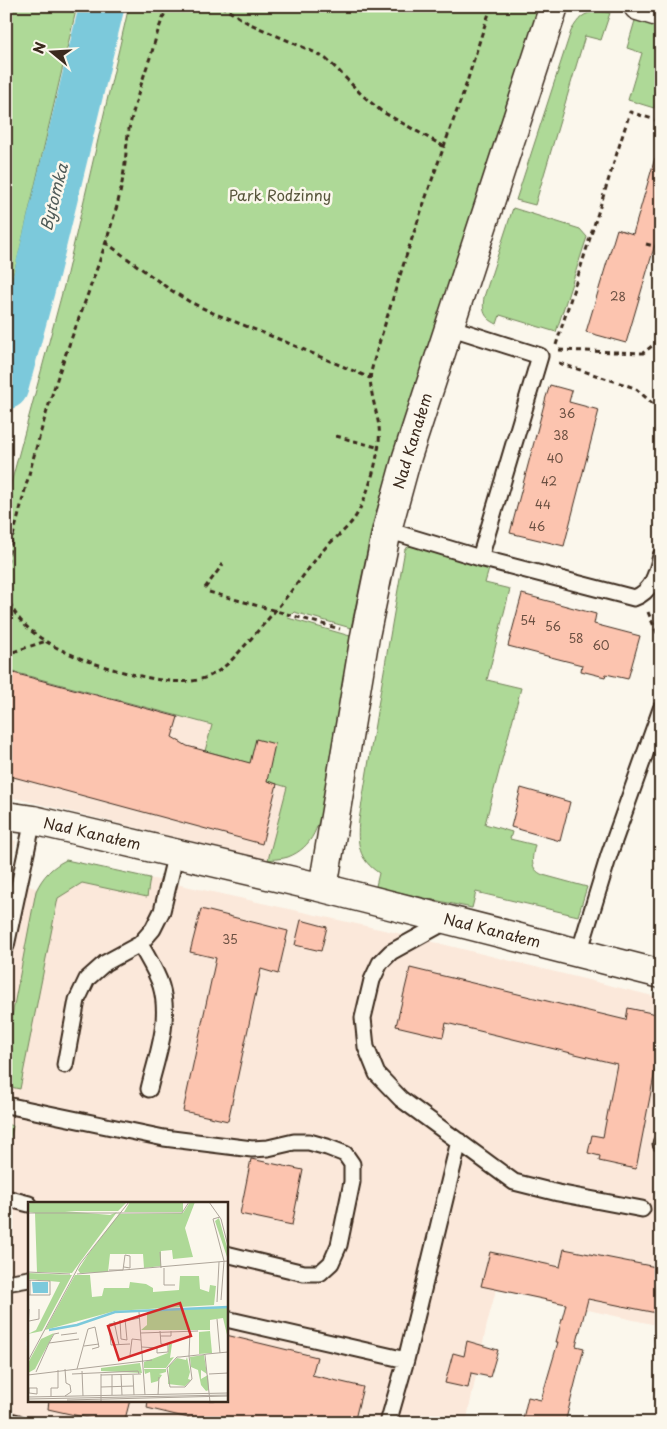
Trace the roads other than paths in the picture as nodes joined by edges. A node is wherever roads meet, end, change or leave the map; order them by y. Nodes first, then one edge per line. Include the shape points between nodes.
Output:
1 (554, 6) edge
2 (638, 6) edge
3 (661, 13) edge
4 (449, 327) junction
5 (387, 530) junction
6 (661, 556) edge
7 (480, 558) junction
8 (660, 715) edge
9 (6, 816) edge
10 (33, 820) junction
11 (176, 854) junction
12 (323, 888) junction
13 (449, 920) junction
14 (140, 944) junction
15 (6, 946) edge
16 (579, 953) junction
17 (661, 974) edge
18 (65, 1064) dead end
19 (149, 1089) dead end
20 (6, 1105) edge
21 (459, 1141) junction
22 (6, 1198) edge
23 (28, 1204) edge
24 (642, 1209) dead end
25 (228, 1254) edge
26 (28, 1280) edge
27 (6, 1282) edge
28 (228, 1319) edge
29 (406, 1360) junction
30 (6, 1420) edge
31 (18, 1423) edge
32 (388, 1423) edge

1 - 4 street, Nad Kanałem
2 - 3 street
4 - 5 street, Nad Kanałem
4 - 7 lane via 540,356
5 - 7 lane
5 - 12 street, Nad Kanałem via 365,636
6 - 7 lane via 651,585 634,598
8 - 16 lane via 608,855
9 - 10 street, Nad Kanałem
10 - 11 street, Nad Kanałem
10 - 15 lane
11 - 12 street, Nad Kanałem
11 - 14 lane via 162,911
12 - 13 street, Nad Kanałem
13 - 16 street, Nad Kanałem
13 - 21 lane via 391,952 380,963 372,980 363,1018 366,1046 377,1074 401,1100
14 - 18 lane via 104,962 87,979 77,1000
14 - 19 lane via 160,984 165,1004
16 - 17 street, Nad Kanałem
20 - 25 lane via 164,1138 252,1149 309,1142 345,1154 352,1164 352,1182 339,1245 331,1263 320,1273 304,1273
21 - 24 lane via 514,1182 558,1194
21 - 29 lane
22 - 23 lane
26 - 27 lane
28 - 29 lane
29 - 32 lane
30 - 31 lane

